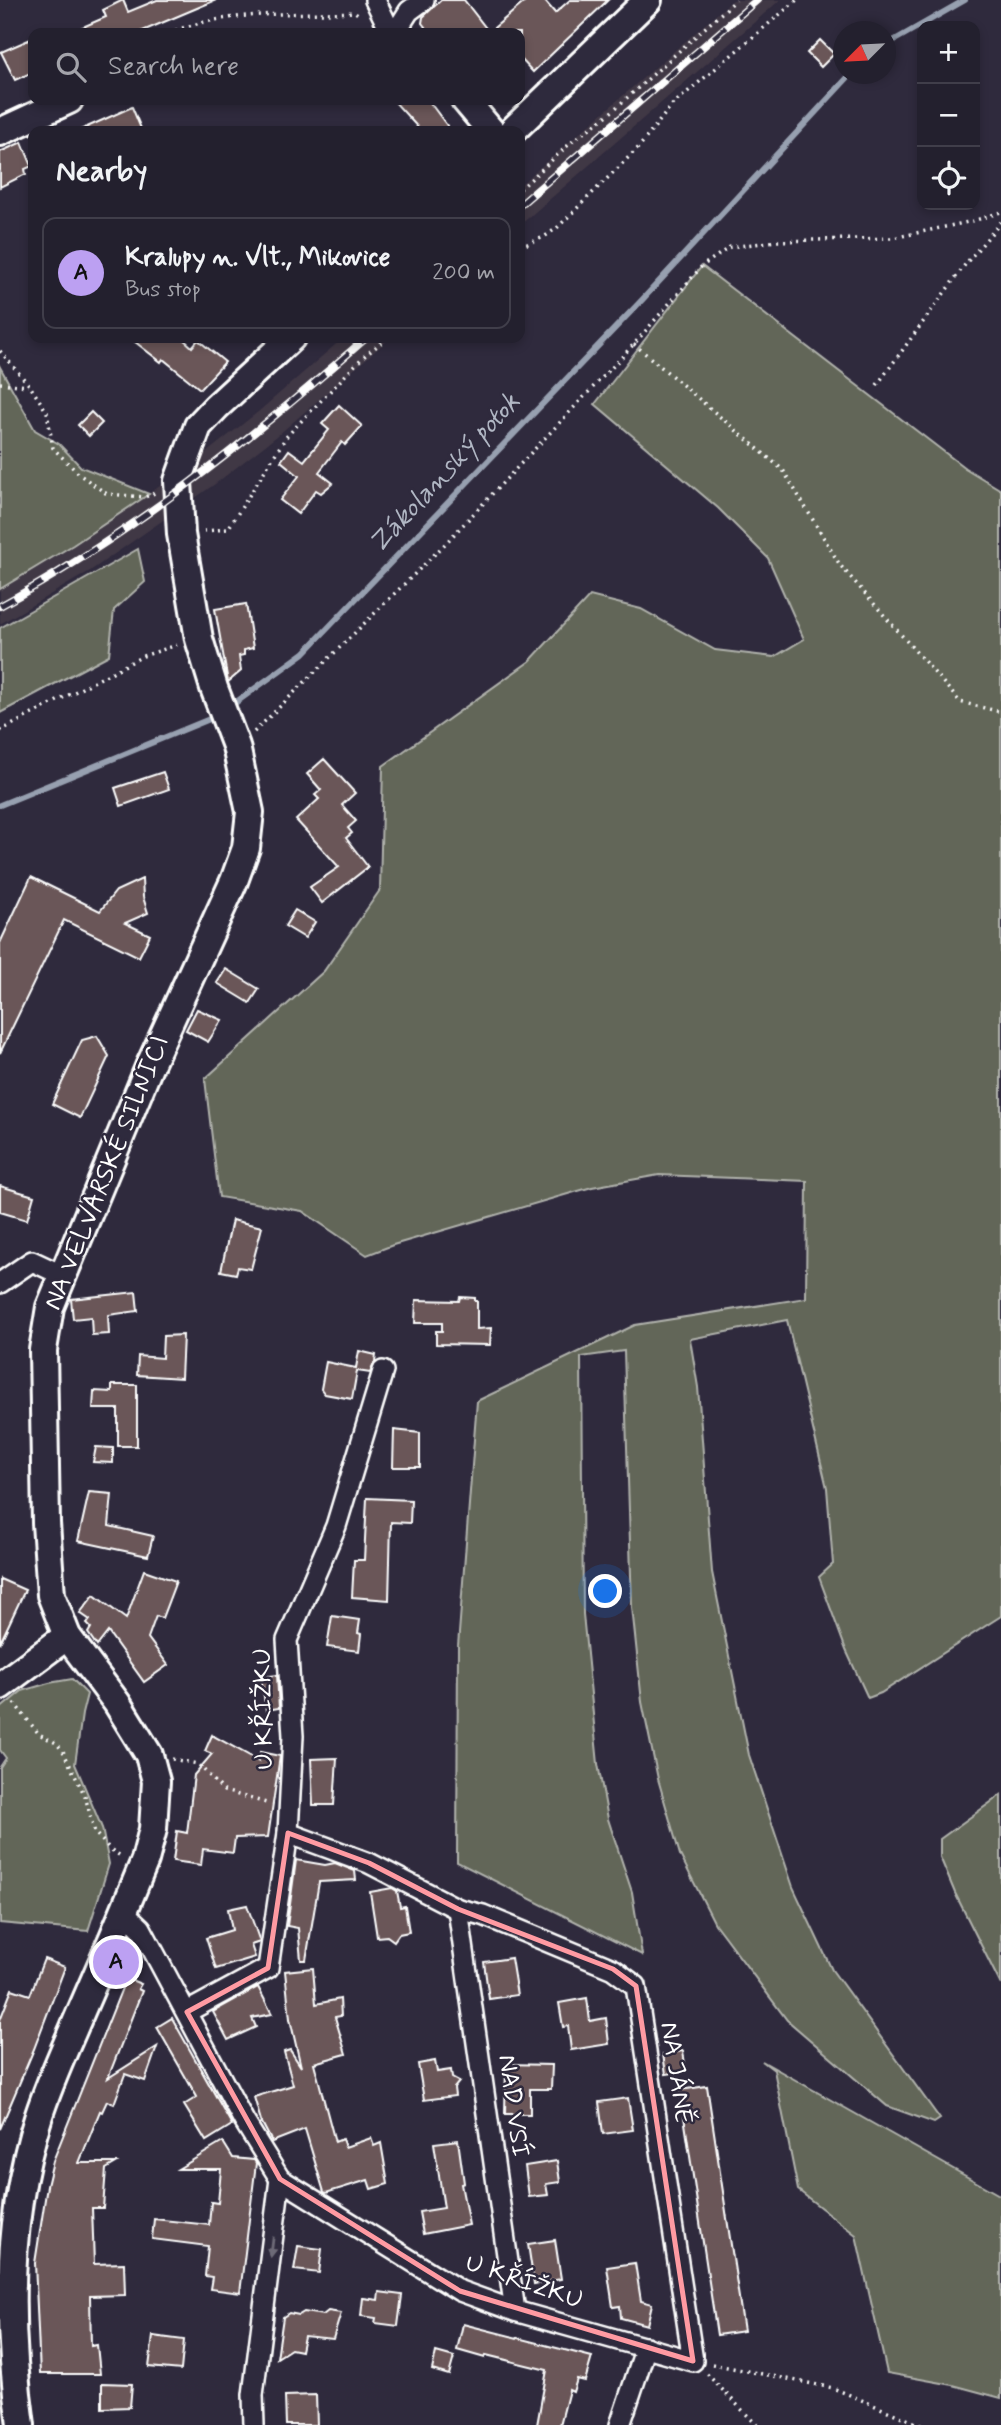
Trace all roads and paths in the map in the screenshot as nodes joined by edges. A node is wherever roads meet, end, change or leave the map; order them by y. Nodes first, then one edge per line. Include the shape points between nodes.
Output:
1 (375, 0) edge
2 (424, 0) edge
3 (648, 0) edge
4 (736, 0) edge
5 (797, 0) edge
6 (365, 19) dead end
7 (182, 28) edge
8 (390, 28) edge
9 (397, 28) edge
10 (58, 105) edge
11 (469, 105) edge
12 (487, 126) edge
13 (517, 126) edge
14 (0, 132) edge
15 (525, 184) edge
16 (1001, 212) edge
17 (1001, 222) edge
18 (525, 245) edge
19 (286, 343) edge
20 (381, 343) edge
21 (634, 344) junction
22 (0, 351) edge
23 (0, 383) edge
24 (877, 385) dead end
25 (30, 386) junction
26 (178, 481) junction
27 (181, 534) junction
28 (198, 639) junction
29 (1001, 712) edge
30 (0, 731) edge
31 (234, 740) junction
32 (64, 1276) junction
33 (0, 1283) edge
34 (383, 1371) dead end
35 (67, 1636) junction
36 (5, 1692) edge
37 (149, 1755) junction
38 (290, 1810) junction
39 (288, 1833) junction
40 (128, 1860) dead end
41 (458, 1909) junction
42 (124, 1912) junction
43 (187, 2012) junction
44 (280, 2179) junction
45 (515, 2311) junction
46 (6, 2314) edge
47 (646, 2347) junction
48 (693, 2361) junction
49 (21, 2425) edge
50 (254, 2425) edge
51 (620, 2425) edge
52 (757, 2425) edge
53 (921, 2425) edge

1 - 8 street
2 - 9 street
3 - 13 main road
4 - 15 path
5 - 18 path via 672,105 639,147 557,228
6 - 7 path via 355,12 227,18
10 - 14 main road
11 - 12 main road
16 - 21 path via 893,238 730,247 702,266
17 - 24 path
19 - 26 main road, NA VELVARSKÉ SILNICI via 198,426
20 - 27 path via 286,437 228,529
21 - 29 path via 783,470 840,565 960,702
21 - 31 path via 443,547 259,728
22 - 25 path
23 - 25 path
25 - 26 path via 47,412 53,449 107,494 145,497
26 - 27 main road, NA VELVARSKÉ SILNICI
27 - 28 main road, NA VELVARSKÉ SILNICI
28 - 30 path via 143,656
28 - 31 main road, NA VELVARSKÉ SILNICI
31 - 32 main road, NA VELVARSKÉ SILNICI via 250,812 246,848 149,1067
32 - 33 street via 32,1261
32 - 35 main road, NA VELVARSKÉ SILNICI via 50,1307 43,1350 49,1580
34 - 38 street, U KŘÍŽKU via 336,1526 287,1640 293,1736
35 - 36 main road
35 - 37 main road, NA VELVARSKÉ SILNICI
36 - 40 path via 39,1734 63,1751 85,1796 94,1833
37 - 38 path via 198,1764 224,1791
37 - 42 main road, NA VELVARSKÉ SILNICI via 156,1781 153,1829
38 - 39 street, U KŘÍŽKU
39 - 41 street, NA JÁNĚ via 369,1863
39 - 43 street, U KŘÍŽKU via 268,1968
41 - 45 street, NAD VSÍ
41 - 48 street, NA JÁNĚ via 613,1969 636,1986
42 - 43 street, U KŘÍŽKU via 141,1928
42 - 46 main road, NA VELVARSKÉ SILNICI via 38,2117 22,2187
43 - 44 street, U KŘÍŽKU
44 - 45 street, U KŘÍŽKU via 460,2291
44 -> 50 street via 253,2395
45 - 47 street, U KŘÍŽKU
46 - 49 main road, NA VELVARSKÉ SILNICI
47 - 48 street, U KŘÍŽKU
47 - 51 street
48 - 52 path
48 - 53 path via 833,2388

